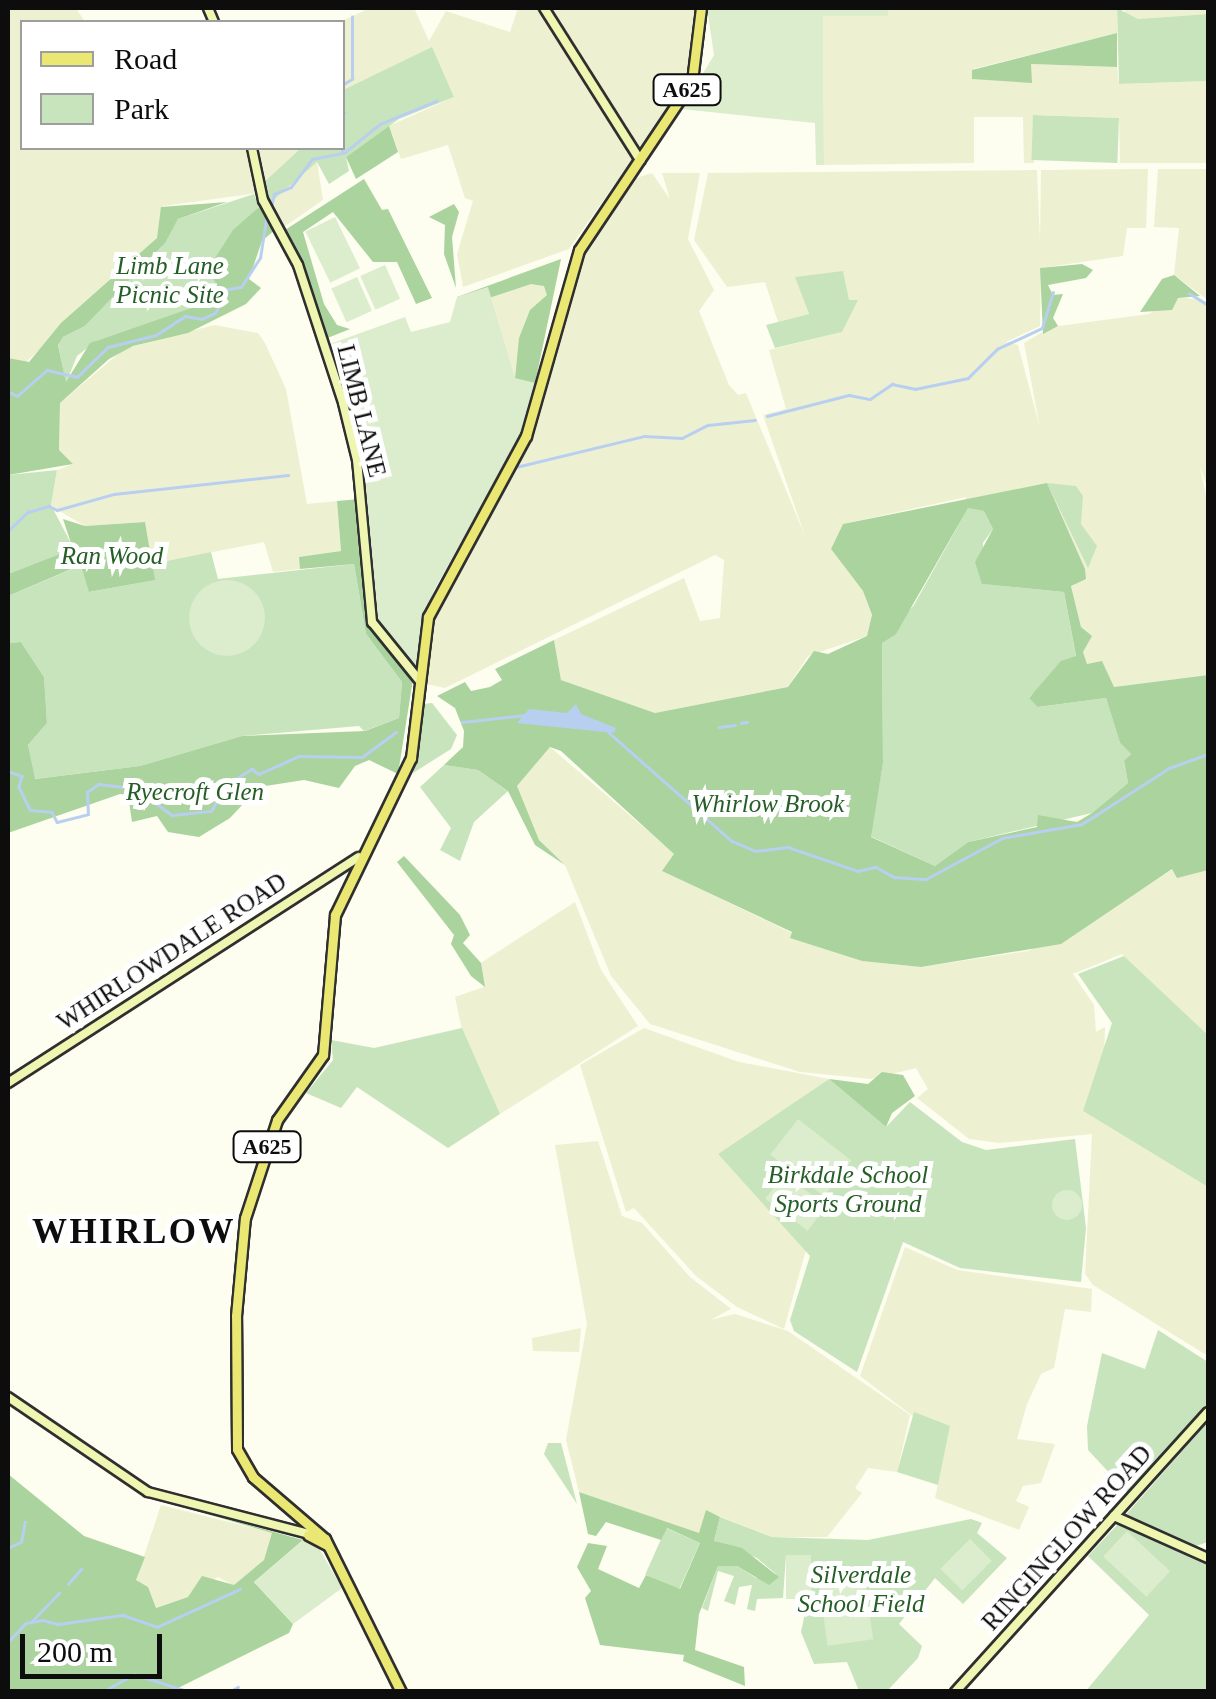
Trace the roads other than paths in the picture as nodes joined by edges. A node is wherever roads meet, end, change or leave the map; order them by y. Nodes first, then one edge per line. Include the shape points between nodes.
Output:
1 (544, 8) edge
2 (701, 8) edge
3 (252, 150) edge
4 (640, 160) junction
5 (419, 680) junction
6 (359, 857) junction
7 (8, 1083) edge
8 (8, 1396) edge
9 (1208, 1412) edge
10 (1114, 1516) junction
11 (307, 1520) junction
12 (306, 1534) junction
13 (321, 1534) junction
14 (329, 1546) junction
15 (1208, 1546) edge
16 (1196, 1552) junction
17 (1208, 1558) edge
18 (401, 1692) edge
19 (955, 1692) edge

1 - 4 street
2 - 4 main road, A625 via 692,81
3 - 5 street, LIMB LANE via 264,200 298,266 343,403 357,460 371,618
4 - 5 main road, A625 via 574,260 526,436 440,587 421,641
5 - 6 main road, A625 via 411,758
6 - 7 street, WHIRLOWDALE ROAD
6 - 11 main road, A625 via 335,915 323,1054 272,1134 239,1256 236,1450 253,1477
8 - 12 street via 148,1492
9 - 10 street, RINGINGLOW ROAD
10 - 16 street
10 - 19 street, RINGINGLOW ROAD
11 - 12 main road
11 - 13 main road, A625
12 - 13 street
12 - 14 main road
13 - 14 main road, A625
14 - 18 main road, A625
15 - 16 street
16 - 17 street

